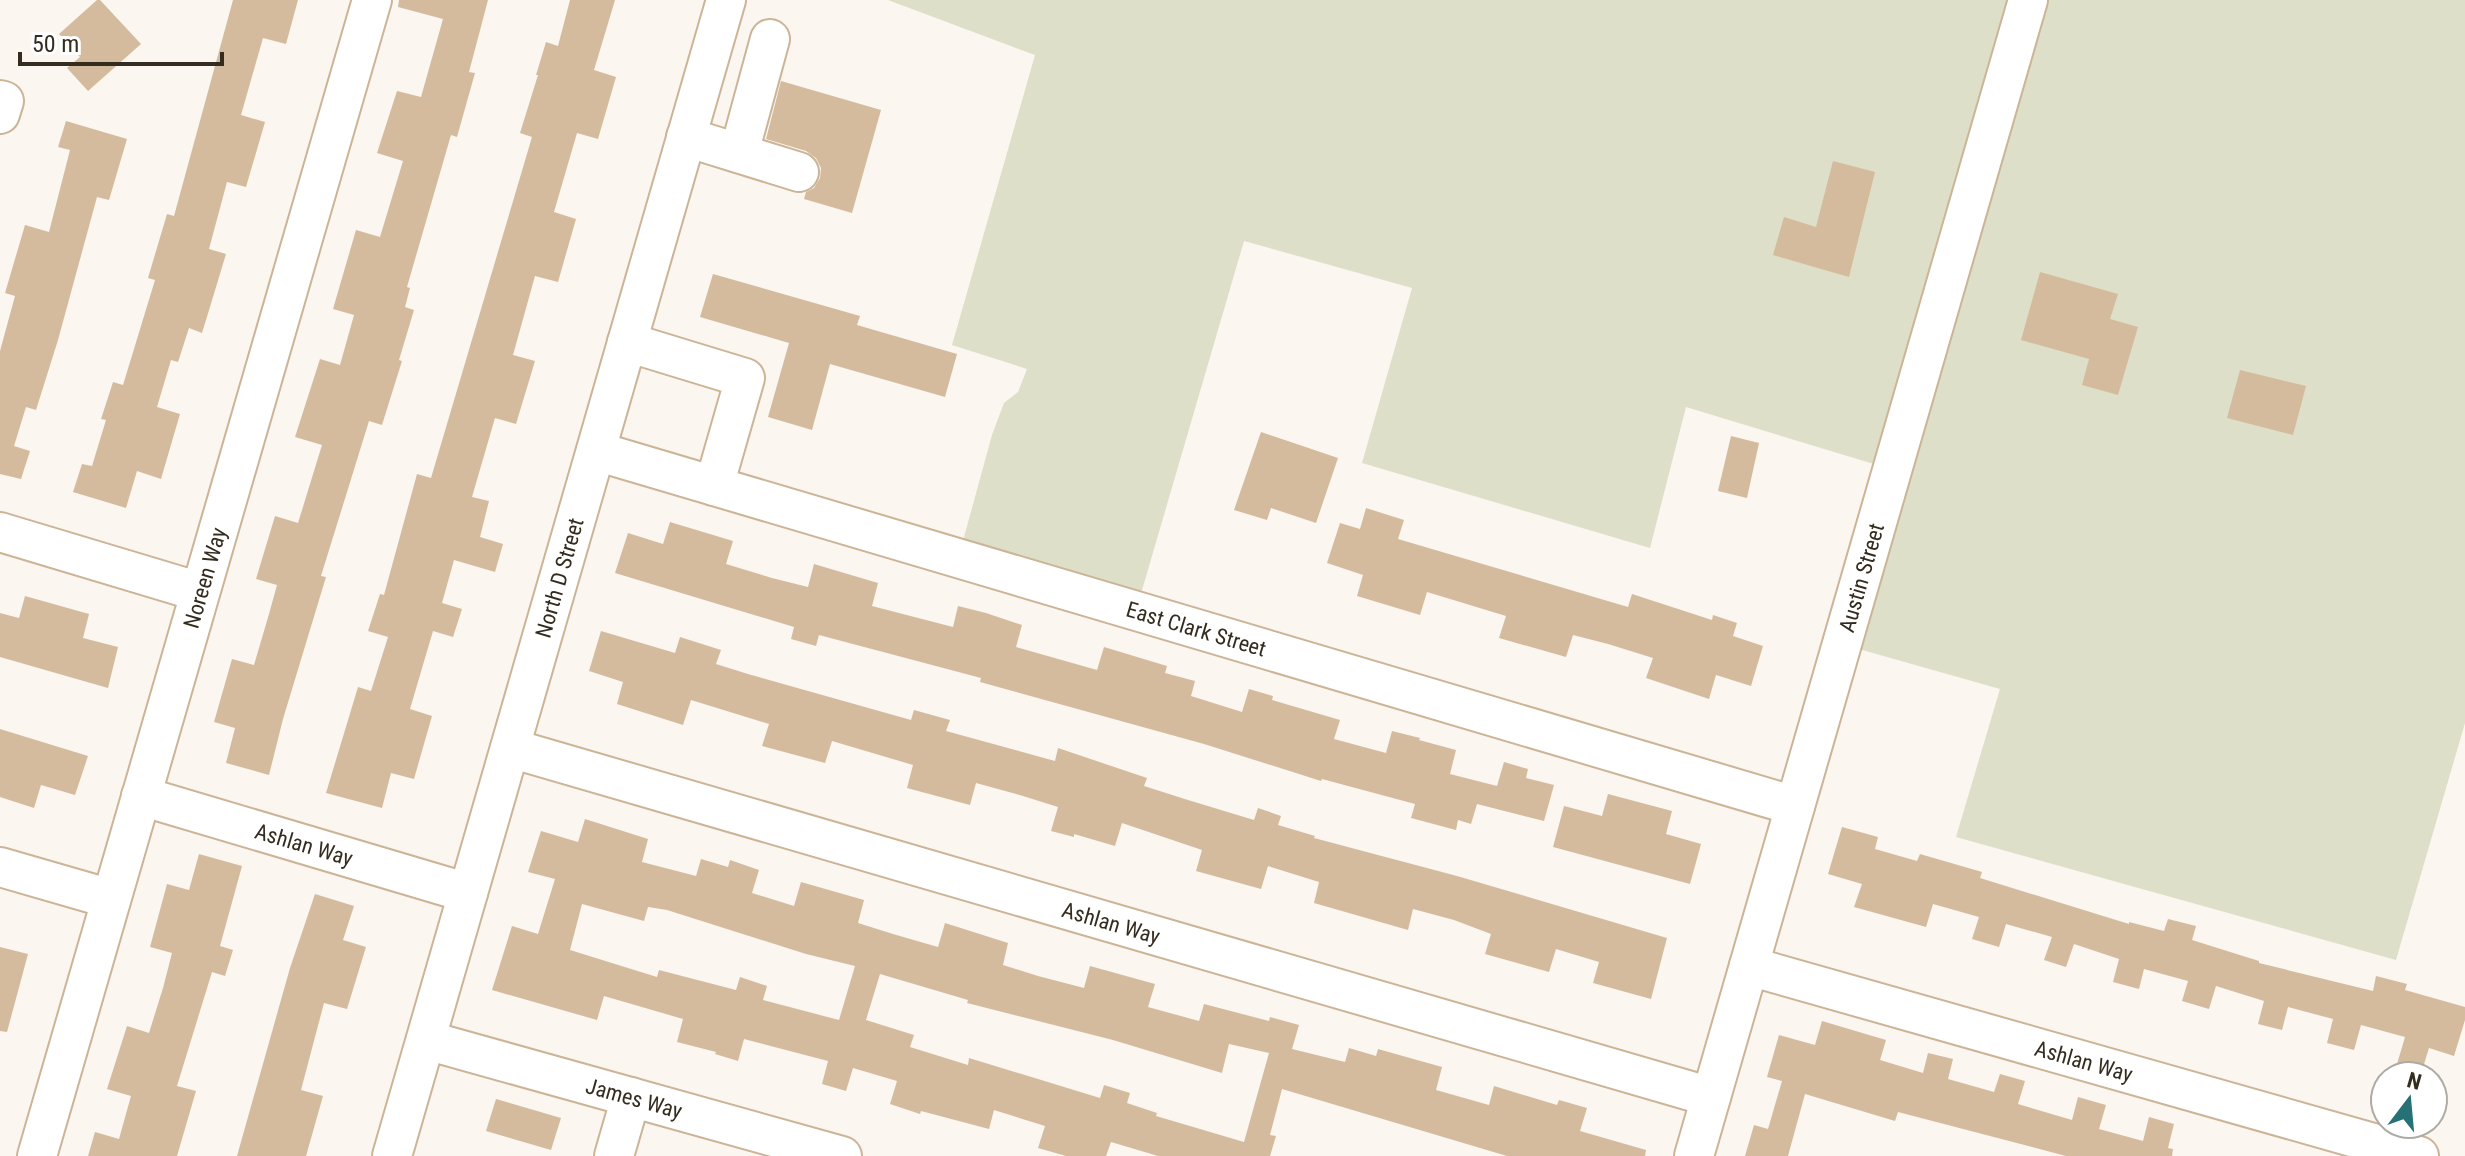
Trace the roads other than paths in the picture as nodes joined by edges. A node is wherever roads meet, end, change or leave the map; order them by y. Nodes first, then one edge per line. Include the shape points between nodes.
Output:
1 (372, 0) edge
2 (726, 0) edge
3 (2028, 0) edge
4 (770, 39) dead end
5 (703, 80) junction
6 (754, 97) junction
7 (686, 137) junction
8 (739, 153) junction
9 (799, 172) dead end
10 (627, 342) junction
11 (596, 451) junction
12 (714, 486) junction
13 (0, 532) edge
14 (200, 592) junction
15 (510, 748) junction
16 (141, 796) junction
17 (1795, 806) junction
18 (0, 867) edge
19 (468, 893) junction
20 (111, 899) junction
21 (1749, 966) junction
22 (426, 1040) junction
23 (631, 1097) junction
24 (1711, 1097) junction
25 (834, 1155) edge
26 (37, 1156) edge
27 (392, 1156) edge
28 (614, 1156) edge
29 (1694, 1156) edge
30 (2419, 1156) edge

1 - 14 street, Noreen Way
2 - 5 street, North D Street
3 - 17 street, Austin Street
4 - 6 street
5 - 6 street
5 - 7 street, North D Street
6 - 8 street
7 - 8 street
7 - 10 street, North D Street
8 - 9 street
10 - 11 street, North D Street
10 - 12 street via 745,378
11 - 12 street, East Clark Street
11 - 15 street, North D Street
12 - 17 street, East Clark Street
13 - 14 street
14 - 16 street, Noreen Way
15 - 19 street, North D Street
15 - 24 street, Ashlan Way
16 - 19 street, Ashlan Way
16 - 20 street, Noreen Way
17 - 21 street, Austin Street
18 - 20 street
19 - 22 street, North D Street
20 - 26 street, Noreen Way
21 - 24 street, Austin Street
21 - 30 street, Ashlan Way
22 - 23 street, James Way
22 - 27 street, North D Street
23 - 25 street, James Way
23 - 28 street
24 - 29 street, Austin Street

